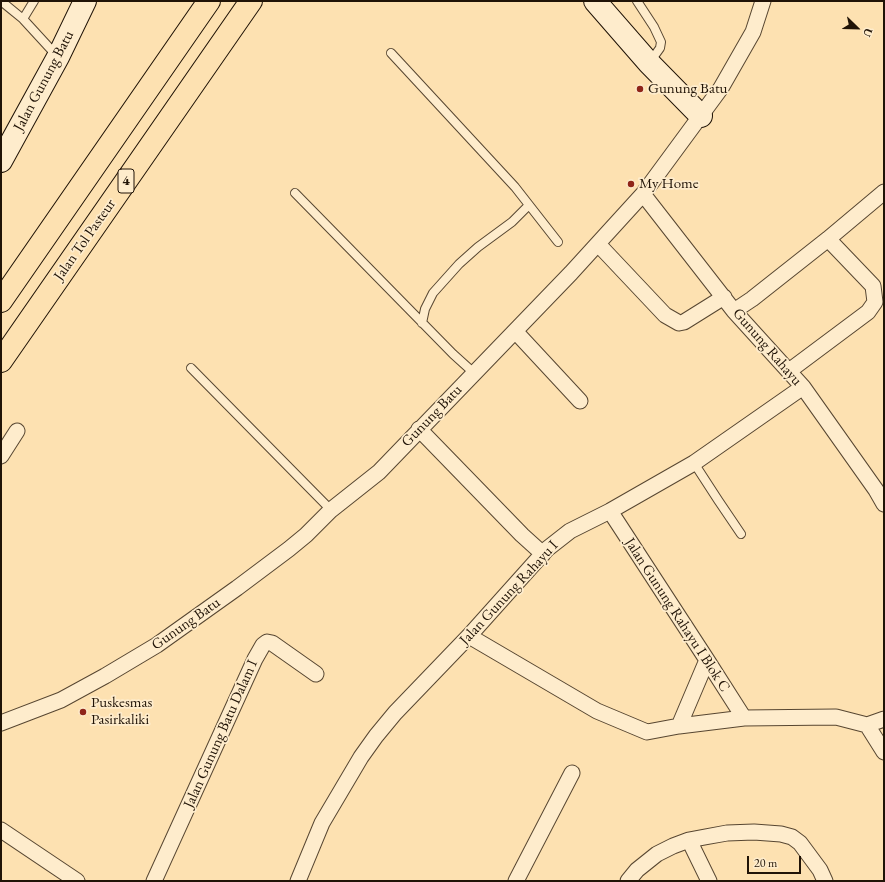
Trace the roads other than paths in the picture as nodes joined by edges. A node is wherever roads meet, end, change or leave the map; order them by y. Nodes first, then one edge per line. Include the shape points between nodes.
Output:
1 (1, 1) edge
2 (34, 1) edge
3 (85, 1) edge
4 (209, 1) edge
5 (251, 1) edge
6 (595, 1) edge
7 (637, 1) edge
8 (763, 1) edge
9 (23, 19) junction
10 (391, 53) dead end
11 (58, 57) junction
12 (649, 63) junction
13 (701, 116) junction
14 (3, 154) edge
15 (884, 192) edge
16 (295, 193) dead end
17 (643, 194) junction
18 (529, 204) junction
19 (828, 239) junction
20 (558, 242) dead end
21 (598, 244) junction
22 (879, 283) edge
23 (724, 297) junction
24 (1, 301) edge
25 (734, 311) junction
26 (422, 323) junction
27 (515, 331) junction
28 (1, 361) edge
29 (191, 368) dead end
30 (789, 371) junction
31 (474, 373) junction
32 (803, 387) junction
33 (580, 401) dead end
34 (419, 429) junction
35 (17, 431) dead end
36 (1, 456) edge
37 (694, 463) junction
38 (880, 487) edge
39 (884, 504) edge
40 (331, 510) junction
41 (610, 511) junction
42 (741, 534) dead end
43 (543, 554) junction
44 (469, 636) junction
45 (707, 660) junction
46 (316, 674) dead end
47 (744, 718) junction
48 (884, 719) edge
49 (1, 724) edge
50 (679, 726) junction
51 (868, 726) junction
52 (884, 752) edge
53 (572, 773) dead end
54 (1, 830) edge
55 (689, 840) junction
56 (77, 881) edge
57 (154, 881) edge
58 (298, 881) edge
59 (516, 881) edge
60 (628, 881) edge
61 (709, 881) edge
62 (825, 881) edge

1 - 9 lane
2 - 9 lane
3 - 11 main road, Jalan Gunung Batu
4 - 24 highway, 4
5 - 28 highway, Jalan Tol Pasteur / 4
6 - 12 main road
7 - 12 lane via 661,42 660,48
8 - 13 street, Gunung Batu via 753,32 721,88
9 - 11 lane
10 - 18 lane
11 - 14 main road, Jalan Gunung Batu
12 - 13 main road
13 - 17 street, Gunung Batu
15 - 19 street
16 - 26 lane
17 - 21 street, Gunung Batu
17 - 23 street, Gunung Rahayu
18 - 20 lane
18 - 26 lane via 512,222 478,247 453,270 433,293 425,309
19 - 22 street
19 - 25 street
21 - 23 street via 665,314 679,323
21 - 27 street, Gunung Batu
22 - 30 street via 875,302 868,312
23 - 25 street, Gunung Rahayu
25 - 30 street, Gunung Rahayu
26 - 31 lane
27 - 31 street, Gunung Batu
27 - 33 street
29 - 40 lane
30 - 32 street, Gunung Rahayu
31 - 34 street, Gunung Batu
32 - 37 street, Jalan Gunung Rahayu I
32 - 38 street, Gunung Rahayu
34 - 40 street, Gunung Batu via 379,472
34 - 43 street
35 - 36 street
37 - 41 street, Jalan Gunung Rahayu I
37 - 42 lane
38 - 39 street, Gunung Rahayu
40 - 49 street, Gunung Batu via 289,549 157,645 61,700
41 - 43 street, Jalan Gunung Rahayu I via 570,531
41 - 45 street, Jalan Gunung Rahayu I Blok C
43 - 44 street, Jalan Gunung Rahayu I
44 - 50 street via 597,711 647,732
44 - 58 street, Jalan Gunung Rahayu I via 395,713 361,757 322,823
45 - 47 street, Jalan Gunung Rahayu I Blok C
45 - 50 street
46 - 57 street, Jalan Gunung Batu Dalam I via 272,643 267,642 263,645
47 - 50 street
47 - 51 street via 836,717
48 - 51 street
51 - 52 street
53 - 59 street
54 - 56 street
55 - 60 street via 658,854 636,870
55 - 61 street
55 - 62 street via 727,833 754,832 792,837 800,843

